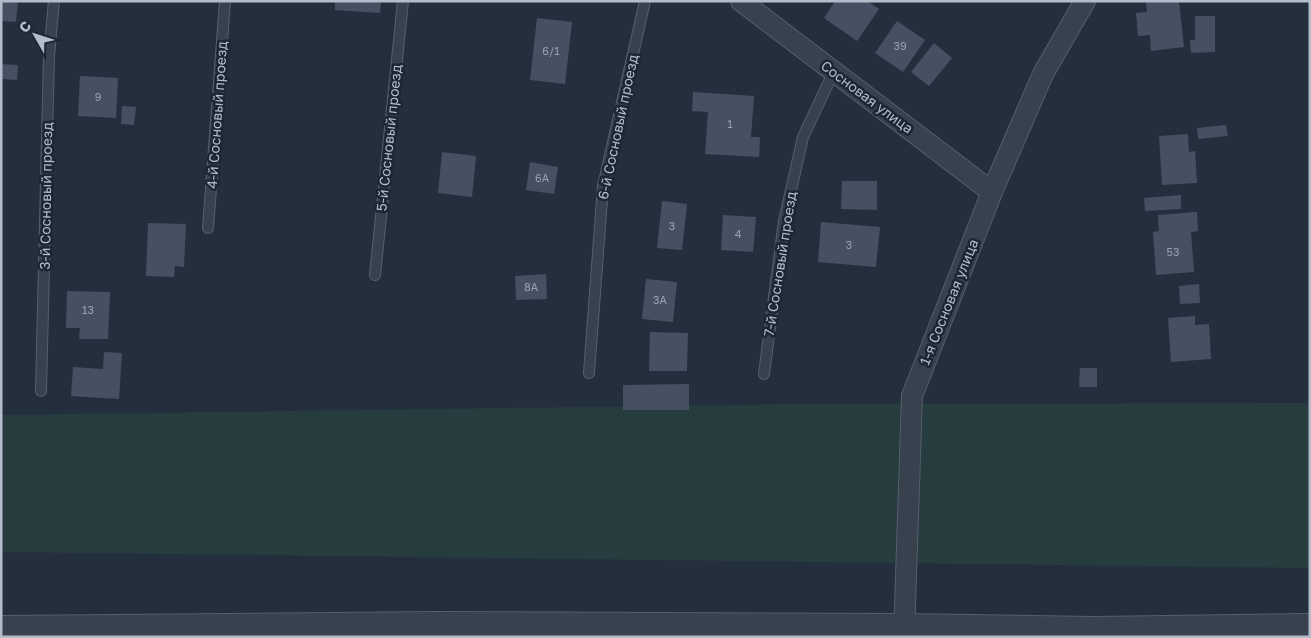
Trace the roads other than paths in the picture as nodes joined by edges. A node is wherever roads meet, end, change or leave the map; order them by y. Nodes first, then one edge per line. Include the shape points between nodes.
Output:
1 (54, 1) edge
2 (226, 1) edge
3 (403, 1) edge
4 (645, 1) edge
5 (741, 1) edge
6 (1085, 1) edge
7 (834, 71) junction
8 (992, 192) junction
9 (208, 228) dead end
10 (375, 275) dead end
11 (589, 373) dead end
12 (764, 374) dead end
13 (41, 391) dead end
14 (1310, 626) edge
15 (1, 628) edge
16 (435, 630) edge
17 (905, 631) edge
18 (1095, 633) edge

1 - 13 lane, 3-й Сосновый проезд via 49,56
2 - 9 lane, 4-й Сосновый проезд
3 - 10 lane, 5-й Сосновый проезд
4 - 11 lane, 6-й Сосновый проезд via 603,186
5 - 7 street, Сосновая улица
6 - 8 street, 1-я Сосновая улица via 1043,74
7 - 8 street, Сосновая улица
7 - 12 lane, 7-й Сосновый проезд via 803,137 794,174 784,221
8 - 17 street, 1-я Сосновая улица via 912,396
14 - 18 street
15 - 16 street
16 - 17 street
17 - 18 street

